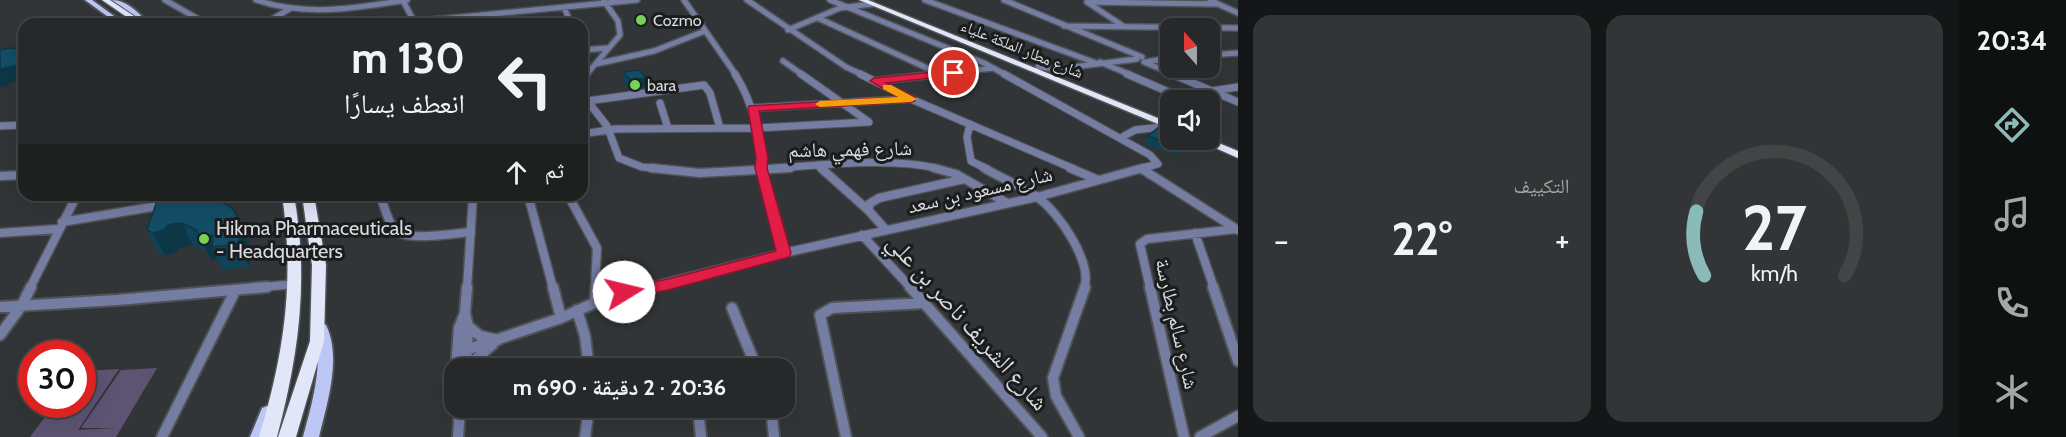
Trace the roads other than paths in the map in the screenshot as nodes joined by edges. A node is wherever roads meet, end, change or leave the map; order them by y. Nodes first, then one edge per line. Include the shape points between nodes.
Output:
1 (88, 0) edge
2 (96, 0) edge
3 (105, 0) edge
4 (115, 0) edge
5 (165, 0) edge
6 (256, 0) edge
7 (637, 0) edge
8 (684, 0) edge
9 (747, 0) edge
10 (830, 0) edge
11 (925, 0) edge
12 (1004, 0) edge
13 (1210, 0) edge
14 (407, 1) edge
15 (1086, 1) edge
16 (605, 2) edge
17 (864, 2) edge
18 (1218, 4) junction
19 (564, 7) junction
20 (845, 7) junction
21 (291, 8) junction
22 (1238, 13) edge
23 (482, 15) junction
24 (122, 18) edge
25 (123, 18) edge
26 (125, 18) edge
27 (141, 18) edge
28 (196, 18) edge
29 (274, 18) edge
30 (416, 18) edge
31 (448, 18) edge
32 (485, 18) edge
33 (569, 18) edge
34 (818, 18) junction
35 (1064, 26) junction
36 (1123, 26) junction
37 (1238, 28) edge
38 (788, 30) junction
39 (705, 31) junction
40 (608, 48) junction
41 (588, 50) edge
42 (1238, 53) edge
43 (1220, 54) edge
44 (1160, 58) edge
45 (1143, 60) junction
46 (783, 61) dead end
47 (1098, 63) junction
48 (596, 64) junction
49 (994, 68) junction
50 (1061, 72) junction
51 (588, 73) edge
52 (940, 74) junction
53 (874, 81) junction
54 (1238, 87) edge
55 (1161, 90) edge
56 (1210, 90) edge
57 (1220, 91) edge
58 (1220, 94) edge
59 (911, 99) junction
60 (588, 101) edge
61 (588, 102) edge
62 (844, 102) junction
63 (1238, 102) edge
64 (660, 103) dead end
65 (753, 108) junction
66 (1160, 117) edge
67 (1160, 122) edge
68 (970, 124) junction
69 (18, 125) edge
70 (0, 126) edge
71 (668, 128) junction
72 (720, 128) junction
73 (756, 128) junction
74 (1160, 128) edge
75 (608, 129) junction
76 (588, 133) edge
77 (1124, 141) junction
78 (1220, 143) edge
79 (1220, 145) edge
80 (1238, 148) edge
81 (1238, 156) edge
82 (819, 166) junction
83 (761, 168) junction
84 (1142, 169) junction
85 (18, 174) edge
86 (0, 176) edge
87 (964, 179) junction
88 (1098, 181) junction
89 (1037, 197) junction
90 (74, 201) edge
91 (289, 201) edge
92 (309, 201) edge
93 (382, 201) edge
94 (473, 201) edge
95 (530, 201) edge
96 (571, 201) edge
97 (177, 203) edge
98 (1007, 203) junction
99 (869, 212) junction
100 (60, 225) junction
101 (886, 230) junction
102 (1237, 230) edge
103 (471, 232) junction
104 (0, 233) edge
105 (1195, 234) junction
106 (862, 235) junction
107 (784, 253) junction
108 (296, 284) junction
109 (235, 291) junction
110 (595, 301) junction
111 (925, 303) junction
112 (22, 305) junction
113 (0, 307) edge
114 (732, 308) dead end
115 (578, 310) junction
116 (465, 313) junction
117 (561, 318) junction
118 (318, 319) junction
119 (468, 326) junction
120 (292, 332) junction
121 (0, 335) edge
122 (498, 340) junction
123 (462, 351) junction
124 (460, 358) edge
125 (464, 358) edge
126 (478, 358) edge
127 (588, 358) edge
128 (752, 358) edge
129 (1238, 361) edge
130 (1238, 416) edge
131 (459, 418) edge
132 (588, 418) edge
133 (699, 418) edge
134 (772, 418) edge
135 (162, 437) edge
136 (258, 437) edge
137 (268, 437) edge
138 (287, 437) edge
139 (311, 437) edge
140 (458, 437) edge
141 (585, 437) edge
142 (701, 437) edge
143 (774, 437) edge
144 (846, 437) edge
145 (1042, 437) edge
146 (1078, 437) edge
147 (1184, 437) edge
148 (1200, 437) edge

1 - 24 main road
2 - 25 highway
3 - 26 highway
4 - 27 main road
5 - 28 street
6 - 21 street
7 - 16 street
8 - 39 street
9 - 38 street
10 - 20 street
11 - 47 street
12 - 35 street
13 - 18 street
14 - 21 street via 338,10
14 - 30 street
15 - 18 street
15 - 36 street
16 - 19 street
16 - 40 street via 618,21 620,33
17 - 20 street
17 - 50 highway, شارع مطار الملكة علياء
17 - 67 highway, شارع مطار الملكة علياء
18 - 22 street
19 - 23 street
19 - 33 street
20 - 34 street
20 - 49 street
21 - 29 street
23 - 31 street
23 - 32 street
34 - 38 street
34 - 52 street
35 - 36 street
35 - 45 street
36 - 37 street
38 - 53 street
39 - 48 street via 654,51
39 - 65 street via 736,73
40 - 41 street
40 - 48 street
42 - 43 street
44 - 45 street
45 - 47 street
45 - 56 street
46 - 62 street
47 - 50 street
47 - 55 street
48 - 51 street
49 - 52 street
49 - 77 street
50 - 66 highway, شارع مطار الملكة علياء
52 - 53 street
53 - 59 street
54 - 57 street
58 - 63 street
59 - 62 street
59 - 68 street
60 - 72 street via 704,85
61 - 75 street, شارع فهمي هاشم
62 - 65 street
62 - 73 street via 868,122
64 - 71 street
65 - 73 street
68 - 88 street
68 - 89 street via 967,137 971,161
69 - 70 street
71 - 72 street
71 - 75 street
72 - 73 street
73 - 83 street
74 - 77 street via 1130,132
75 - 76 street
75 - 83 street, شارع فهمي هاشم via 619,158 642,167 700,173
77 - 84 street via 1158,162
78 - 80 highway
79 - 81 highway
82 - 83 street, شارع فهمي هاشم
82 - 87 street, شارع فهمي هاشم via 923,165 947,170
82 - 99 street
83 - 107 street
84 - 88 street, شارع مسعود بن سعد
84 - 102 street
85 - 86 street
87 - 98 street, شارع فهمي هاشم
87 - 99 street via 879,198 869,204
88 - 89 street, شارع مسعود بن سعد
89 - 98 street, شارع مسعود بن سعد
89 - 146 street via 1063,224 1088,273 1053,378 1056,396
90 - 100 street
91 - 108 highway
92 - 118 highway via 319,266
93 - 103 street via 394,229 404,235
94 - 103 street
95 - 117 street
96 - 110 street via 597,248
97 - 100 street
98 - 101 street, شارع مسعود بن سعد
99 - 101 street
100 - 104 street
100 - 112 street
101 - 106 street, شارع مسعود بن سعد
102 - 105 street, شارع سالم بطارسة
103 - 116 street
105 - 129 street
105 - 147 street, شارع سالم بطارسة via 1147,239 1140,244
106 - 107 street, شارع مسعود بن سعد
106 - 111 street, شارع الشريف ناصر بن علي
107 - 110 street, شارع مسعود بن سعد
108 - 109 street
108 - 120 highway
109 - 112 street
109 - 135 street
110 - 115 street, شارع مسعود بن سعد
111 - 144 street via 832,308 820,315
111 - 145 street, شارع الشريف ناصر بن علي
112 - 113 street
112 - 121 street
114 - 128 street
115 - 117 street, شارع مسعود بن سعد
115 - 127 street
116 - 119 street
116 - 123 street via 459,328
117 - 122 street, شارع مسعود بن سعد
118 - 138 highway via 317,340
118 - 139 main road via 326,349
119 - 122 street via 480,336
119 - 123 street
120 - 136 main road
120 - 137 highway
122 - 123 street, شارع مسعود بن سعد
122 - 126 street
123 - 124 street
123 - 125 street
130 - 148 street
131 - 140 street
132 - 141 street
133 - 142 street
134 - 143 street

